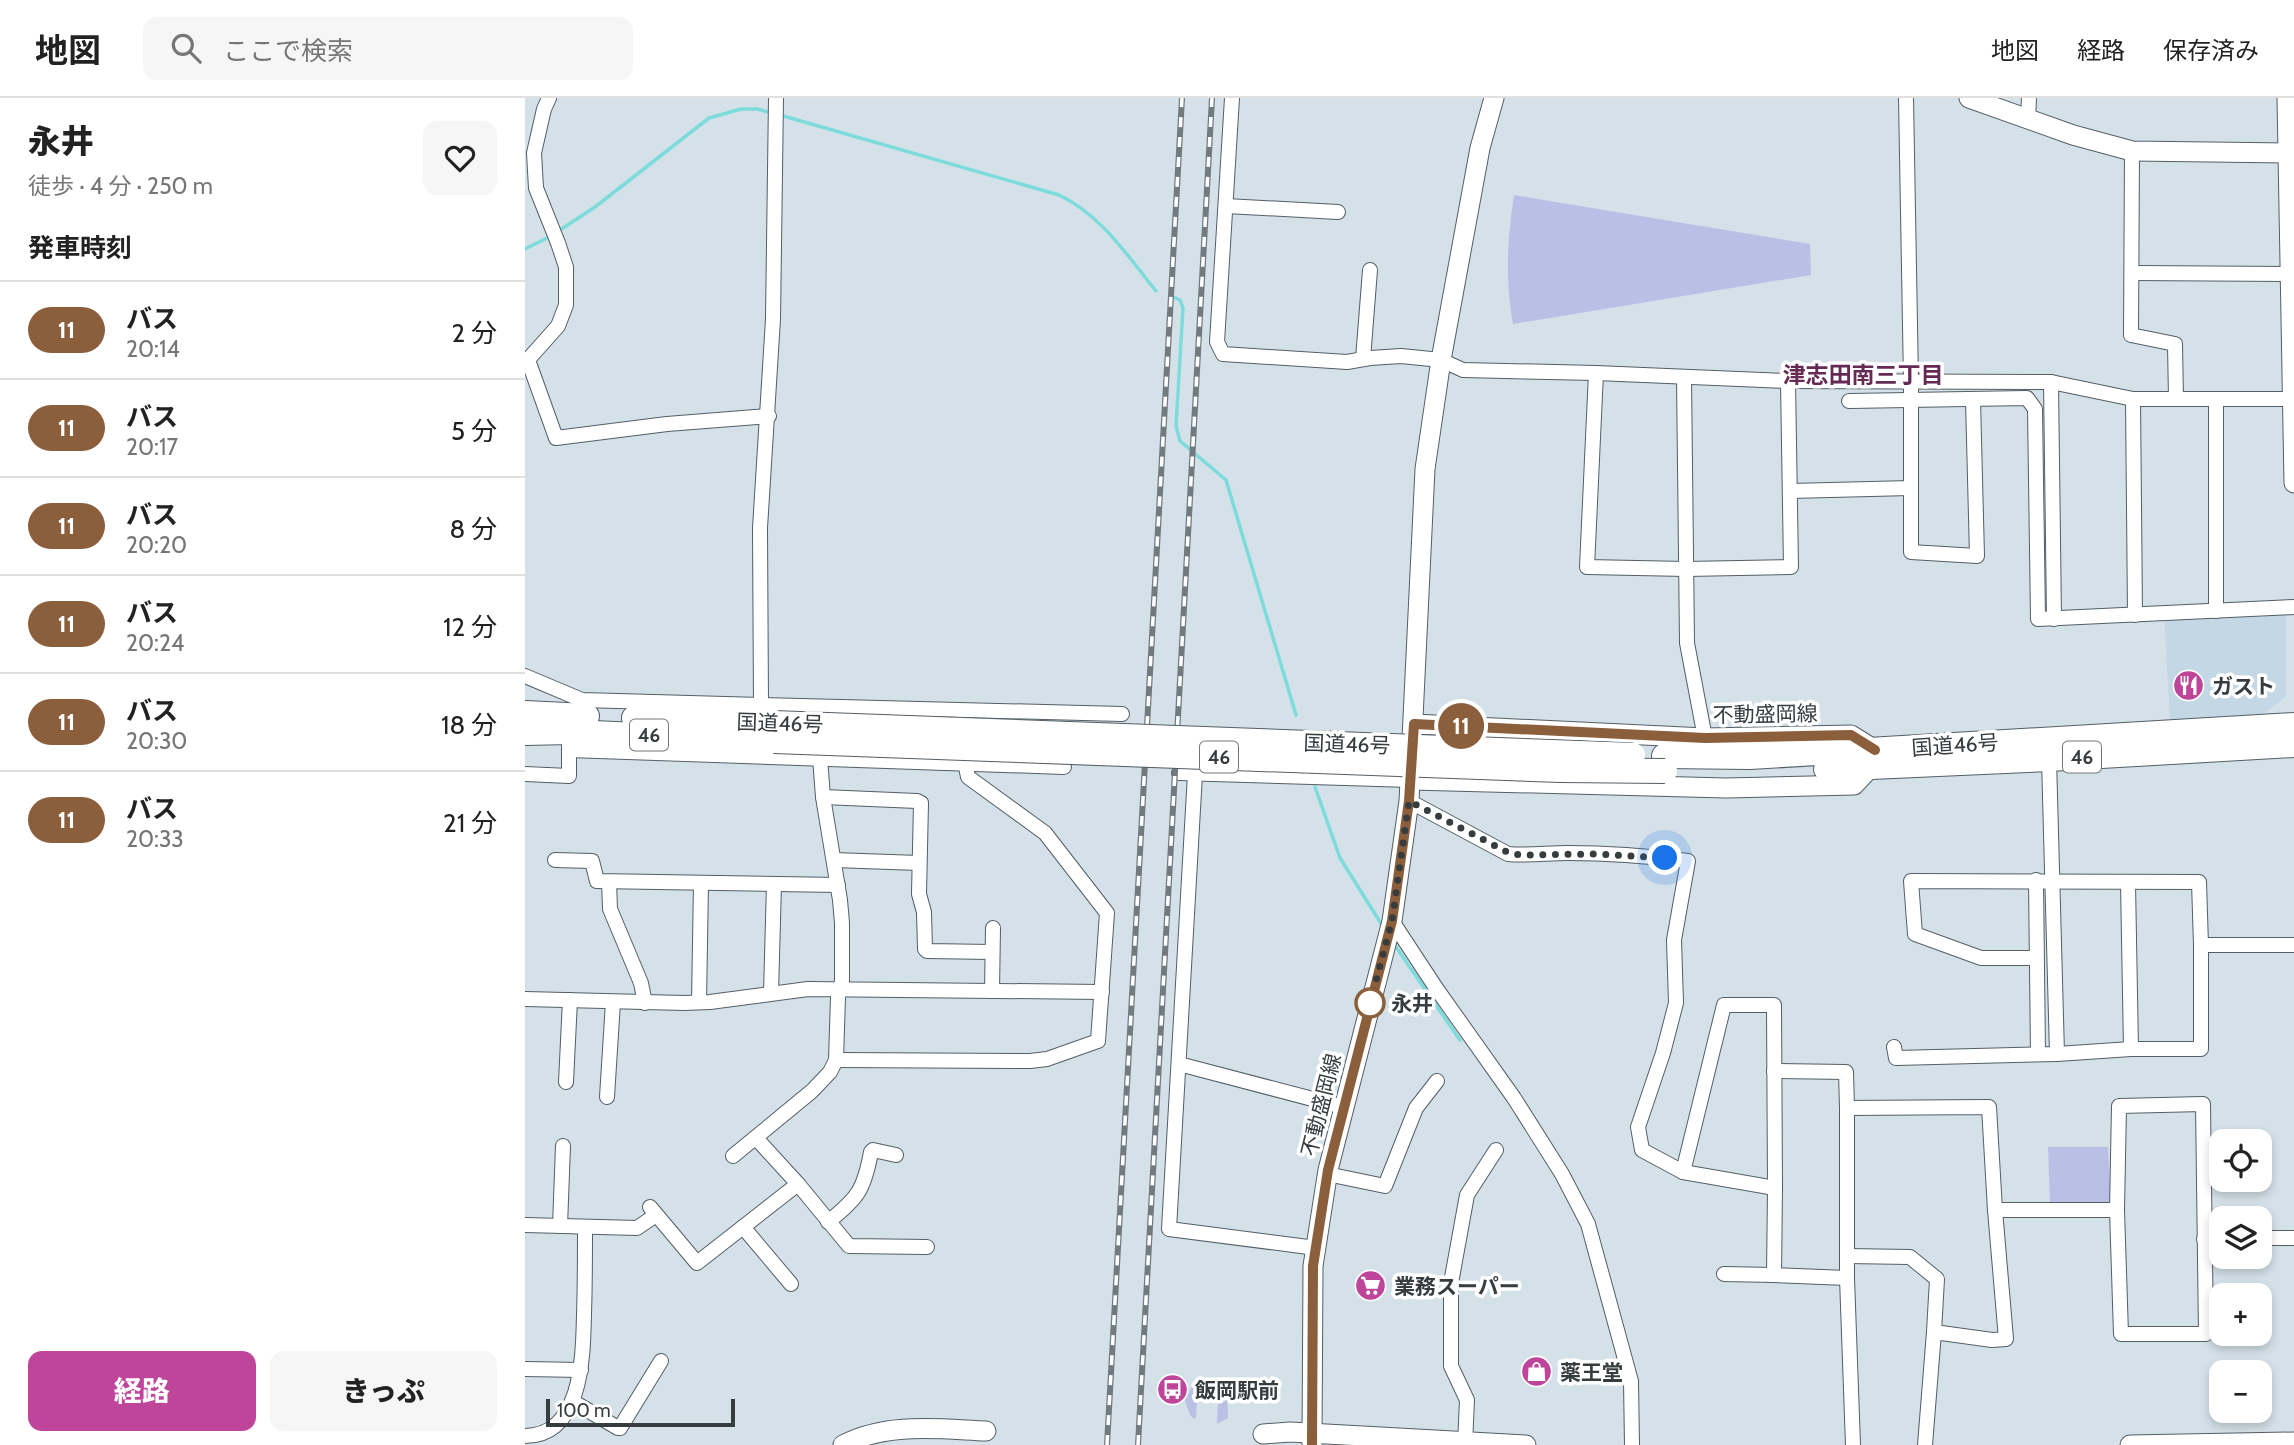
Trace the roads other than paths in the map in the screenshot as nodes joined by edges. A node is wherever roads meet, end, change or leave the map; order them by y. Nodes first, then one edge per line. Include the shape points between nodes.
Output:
1 (549, 98) edge
2 (1232, 98) edge
3 (1494, 98) edge
4 (1906, 98) edge
5 (1969, 98) edge
6 (2029, 98) edge
7 (2287, 98) edge
8 (775, 108) edge
9 (2028, 119) junction
10 (2132, 151) junction
11 (2291, 153) edge
12 (1226, 206) junction
13 (1338, 212) dead end
14 (1370, 270) dead end
15 (2132, 273) junction
16 (2290, 274) junction
17 (1363, 359) junction
18 (1441, 360) junction
19 (526, 361) edge
20 (1596, 373) junction
21 (1684, 377) junction
22 (1788, 381) junction
23 (1911, 382) junction
24 (2051, 382) junction
25 (2133, 399) junction
26 (2176, 399) junction
27 (2293, 399) edge
28 (1911, 400) junction
29 (1973, 400) junction
30 (2216, 400) junction
31 (1849, 401) dead end
32 (769, 416) junction
33 (2294, 483) edge
34 (1911, 488) junction
35 (1790, 491) junction
36 (1686, 569) junction
37 (2294, 607) edge
38 (2215, 611) junction
39 (2135, 615) junction
40 (2055, 619) junction
41 (525, 676) edge
42 (557, 691) junction
43 (525, 713) edge
44 (1122, 714) dead end
45 (769, 723) junction
46 (1414, 724) junction
47 (2294, 725) edge
48 (572, 732) junction
49 (525, 733) edge
50 (1705, 738) junction
51 (2294, 745) edge
52 (820, 758) junction
53 (1873, 759) junction
54 (2049, 760) junction
55 (965, 762) junction
56 (1064, 767) dead end
57 (1179, 773) dead end
58 (525, 774) edge
59 (1195, 774) junction
60 (1411, 780) junction
61 (823, 797) junction
62 (1409, 801) junction
63 (555, 860) dead end
64 (834, 860) junction
65 (919, 863) junction
66 (2036, 880) junction
67 (2052, 880) junction
68 (609, 882) junction
69 (701, 883) junction
70 (2128, 883) junction
71 (774, 884) junction
72 (838, 885) junction
73 (1391, 923) junction
74 (993, 928) dead end
75 (2201, 945) junction
76 (2294, 946) edge
77 (992, 952) junction
78 (2036, 958) junction
79 (840, 989) junction
80 (992, 991) junction
81 (1102, 992) junction
82 (771, 993) junction
83 (525, 999) edge
84 (570, 1000) junction
85 (613, 1002) junction
86 (699, 1002) junction
87 (645, 1003) junction
88 (1894, 1047) dead end
89 (2131, 1049) junction
90 (2038, 1054) junction
91 (2057, 1054) junction
92 (836, 1060) junction
93 (1179, 1064) junction
94 (1774, 1071) junction
95 (566, 1082) dead end
96 (1437, 1082) dead end
97 (607, 1097) dead end
98 (1343, 1107) junction
99 (1847, 1108) junction
100 (756, 1138) junction
101 (563, 1146) dead end
102 (1496, 1150) dead end
103 (896, 1155) dead end
104 (733, 1156) dead end
105 (1683, 1172) junction
106 (1327, 1174) junction
107 (798, 1184) junction
108 (1775, 1188) junction
109 (1995, 1210) junction
110 (2117, 1210) junction
111 (828, 1222) junction
112 (525, 1224) edge
113 (560, 1226) junction
114 (585, 1227) junction
115 (743, 1227) junction
116 (2272, 1238) edge
117 (2294, 1238) edge
118 (2204, 1239) junction
119 (2209, 1239) edge
120 (927, 1247) dead end
121 (1316, 1248) junction
122 (1847, 1256) junction
123 (1724, 1274) dead end
124 (1774, 1275) junction
125 (1847, 1278) junction
126 (791, 1284) dead end
127 (1934, 1332) junction
128 (661, 1361) dead end
129 (525, 1368) edge
130 (582, 1370) junction
131 (572, 1401) junction
132 (986, 1431) dead end
133 (1263, 1434) dead end
134 (525, 1436) edge
135 (1312, 1439) edge
136 (2294, 1442) edge
137 (1466, 1443) edge
138 (843, 1445) edge
139 (1526, 1445) edge
140 (1632, 1445) edge
141 (1853, 1445) edge
142 (1925, 1445) edge
143 (2130, 1445) edge
144 (2175, 1445) edge

1 - 19 street via 534,153 536,188 566,267 566,305 558,326
2 - 12 street
3 - 18 street via 1480,148
4 - 23 street
5 - 9 street
6 - 9 street
7 - 11 street
8 - 32 street
9 - 10 street
10 - 11 street
10 - 15 street
11 - 16 street
12 - 13 street
12 - 17 street via 1217,342 1223,354 1347,362
14 - 17 street
15 - 16 street
15 - 26 street via 2131,335 2175,344
16 - 27 street
17 - 18 street
18 - 20 street via 1463,370
18 - 46 street via 1425,468
19 - 32 street via 556,438
20 - 21 street
20 - 36 street via 1587,567
21 - 22 street
21 - 36 street
22 - 23 street
22 - 35 street
23 - 24 street
23 - 28 street
24 - 25 street
24 - 40 street
25 - 26 street
25 - 39 street
26 - 30 street
27 - 30 street
27 - 33 street
28 - 29 street
28 - 31 street
28 - 34 street
29 - 34 street via 1977,556 1910,552
29 - 40 street via 2027,398 2035,409 2038,620
30 - 38 street
32 - 45 street via 760,527
34 - 35 street
35 - 36 street via 1791,567
36 - 50 street via 1687,643
37 - 38 street
38 - 39 street
39 - 40 street
41 - 42 street
42 - 45 street via 582,700
42 - 48 street via 567,700
43 - 48 highway, 国道46号 / 46
44 - 45 street
45 - 48 highway, 国道46号 / 46
45 - 53 highway, 国道46号 / 46, bridge via 1560,770 1664,763 1746,772
46 - 50 street, 不動盛岡線
46 - 60 street, 不動盛岡線
47 - 53 highway, 国道46号 / 46
48 - 49 highway, 国道46号 / 46
48 - 52 street via 748,758
48 - 58 street via 569,776
50 - 53 street, 不動盛岡線 via 1851,735
51 - 54 highway, 国道46号 / 46
52 - 55 street
52 - 61 street
53 - 54 highway, 国道46号 / 46
53 - 60 street via 1854,785 1757,788
54 - 67 street
55 - 56 street
55 - 81 street via 968,777 1045,833 1107,913
57 - 59 street
59 - 60 street
59 - 93 street
60 - 62 street, 不動盛岡線
61 - 64 street
61 - 65 street via 921,803
62 - 73 street, 不動盛岡線
62 - 105 street via 1509,853 1643,855 1688,861 1674,940 1676,1003 1638,1127 1642,1150
63 - 68 street via 592,861 595,879
64 - 65 street
64 - 72 street
65 - 77 street via 925,949
66 - 67 street
66 - 78 street
66 - 78 street via 1911,881 1915,934 1981,958
67 - 70 street
67 - 91 street
68 - 69 street
68 - 87 street via 610,909
69 - 71 street
69 - 86 street
70 - 75 street via 2199,882
70 - 89 street
71 - 72 street
71 - 82 street
72 - 79 street
73 - 98 street, 不動盛岡線
73 - 140 street via 1514,1098 1588,1224 1631,1381
74 - 77 street
75 - 76 street
75 - 89 street via 2201,1049
77 - 80 street
78 - 90 street
79 - 80 street
79 - 82 street
79 - 92 street
80 - 81 street
81 - 92 street via 1098,1041 1047,1059
82 - 86 street
83 - 84 street
84 - 85 street
84 - 95 street
85 - 87 street
85 - 97 street
86 - 87 street
88 - 90 street via 1896,1058
89 - 91 street
90 - 91 street
92 - 100 street via 821,1083
93 - 98 street
93 - 121 street via 1170,1229
94 - 99 street via 1846,1072
94 - 105 street via 1774,1005 1724,1005
94 - 108 street
96 - 106 street via 1416,1108 1385,1186
98 - 106 street, 不動盛岡線
99 - 109 street via 1989,1107
99 - 122 street
100 - 104 street
100 - 107 street
101 - 113 street
102 - 137 street via 1467,1195 1451,1283 1451,1366 1467,1400
103 - 111 street via 873,1150 865,1182
105 - 108 street
106 - 121 street, 不動盛岡線
107 - 111 street
107 - 115 street
108 - 124 street
109 - 110 street
109 - 127 street via 2006,1339
110 - 118 street via 2121,1334 2206,1334
110 - 118 street via 2119,1106 2203,1104
111 - 120 street via 849,1246
112 - 113 street
113 - 114 street
114 - 115 street via 637,1228 653,1211 697,1263
114 - 130 street
115 - 126 street
116 - 117 street
118 - 119 street
121 - 135 street, 不動盛岡線
122 - 125 street
122 - 127 street via 1910,1257 1937,1279
123 - 124 street
124 - 125 street
125 - 141 street
127 - 142 street
128 - 131 street via 620,1428
129 - 130 street
130 - 131 street
131 - 134 street via 556,1424 537,1436
132 - 138 street via 892,1430
133 - 135 street via 1290,1432
135 - 137 street
136 - 144 street
137 - 139 street
143 - 144 street

